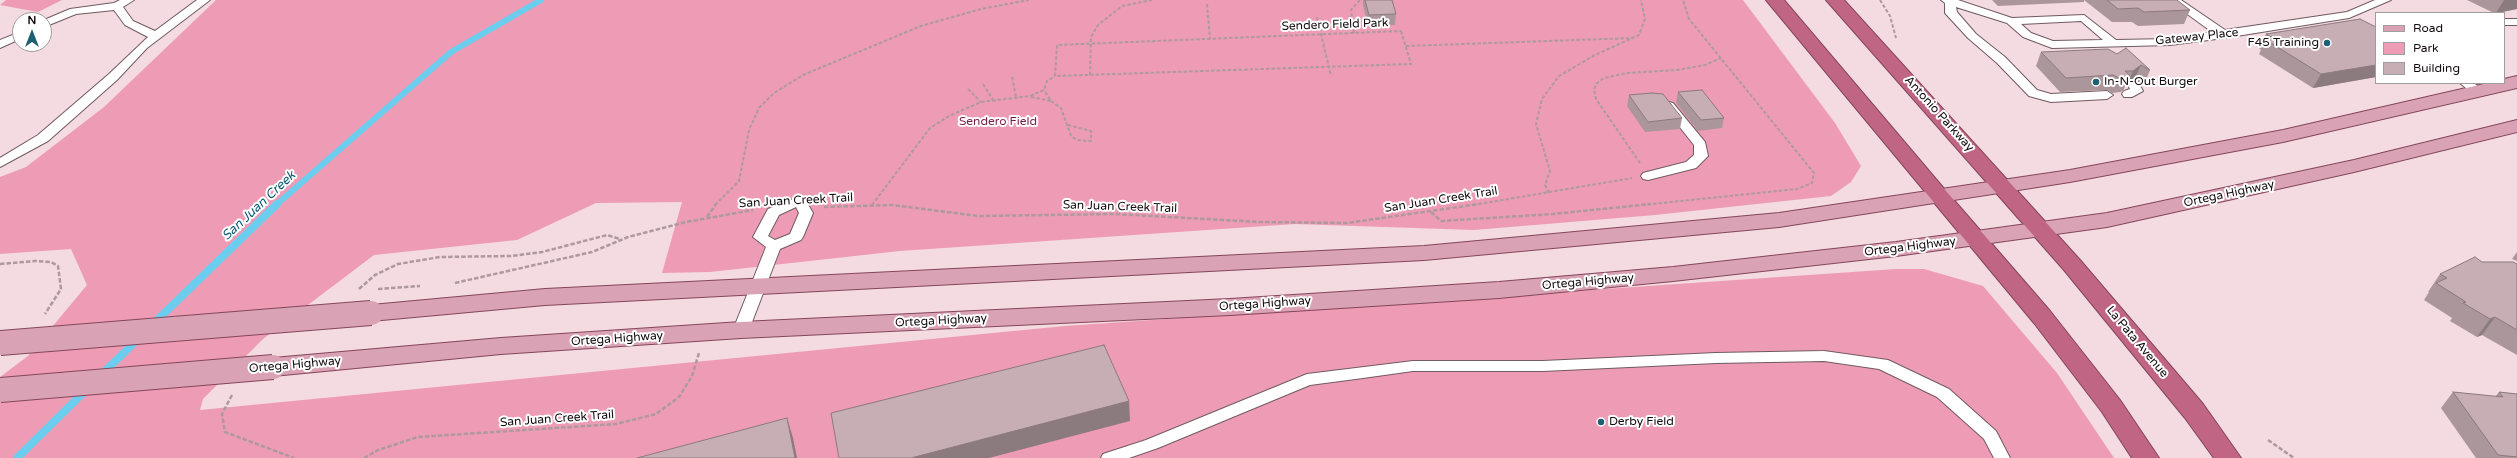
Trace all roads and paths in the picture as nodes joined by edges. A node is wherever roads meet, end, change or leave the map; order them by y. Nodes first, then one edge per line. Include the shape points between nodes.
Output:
1 (128, 0) edge
2 (204, 0) edge
3 (1028, 0) edge
4 (1152, 0) edge
5 (1360, 0) edge
6 (1640, 0) edge
7 (1775, 0) edge
8 (1835, 0) edge
9 (1880, 0) edge
10 (2174, 0) edge
11 (2385, 0) edge
12 (1948, 1) edge
13 (1207, 4) dead end
14 (117, 6) junction
15 (1317, 17) dead end
16 (52, 21) edge
17 (2011, 21) junction
18 (2505, 22) edge
19 (2517, 22) edge
20 (1354, 33) junction
21 (1321, 34) junction
22 (2224, 35) junction
23 (156, 36) junction
24 (1634, 38) junction
25 (12, 39) edge
26 (1210, 39) junction
27 (1897, 40) dead end
28 (1091, 43) junction
29 (2091, 44) junction
30 (2114, 44) junction
31 (0, 46) edge
32 (1406, 46) junction
33 (2101, 54) edge
34 (1721, 58) dead end
35 (1329, 66) junction
36 (1090, 75) junction
37 (1055, 76) junction
38 (1331, 76) dead end
39 (1012, 78) dead end
40 (2517, 82) edge
41 (2505, 83) edge
42 (983, 84) dead end
43 (2499, 84) edge
44 (2472, 87) edge
45 (968, 89) dead end
46 (1044, 90) junction
47 (2107, 95) dead end
48 (1030, 96) junction
49 (1662, 96) edge
50 (1016, 97) junction
51 (994, 100) junction
52 (1051, 101) junction
53 (981, 102) junction
54 (1068, 125) junction
55 (2517, 126) edge
56 (0, 163) edge
57 (1648, 176) junction
58 (2003, 186) junction
59 (1549, 193) junction
60 (1938, 196) junction
61 (871, 206) junction
62 (803, 208) junction
63 (781, 209) junction
64 (707, 218) junction
65 (2041, 230) junction
66 (1976, 239) junction
67 (774, 246) junction
68 (0, 264) edge
69 (451, 284) dead end
70 (760, 285) junction
71 (422, 286) dead end
72 (377, 289) dead end
73 (40, 321) dead end
74 (741, 330) junction
75 (705, 333) junction
76 (0, 343) edge
77 (0, 390) edge
78 (2268, 440) dead end
79 (364, 458) edge
80 (1109, 458) edge
81 (2002, 458) edge
82 (2146, 458) edge
83 (2228, 458) edge
84 (2294, 458) edge

1 - 14 lane
2 - 23 lane
3 - 64 path via 981,9 921,26 803,75 774,93 759,108 750,130 739,181 711,209
4 - 28 path via 1122,6 1109,14 1098,24 1091,37
5 - 20 path via 1351,10
6 - 24 path via 1645,19 1639,36
7 - 60 highway
8 - 58 highway, Antonio Parkway
9 - 27 path via 1890,16
10 - 22 lane
11 - 22 lane, Gateway Place via 2349,16
12 - 17 lane
12 - 47 lane via 1950,13 2033,93 2051,98
13 - 26 path
14 - 16 lane via 74,11
14 - 23 lane via 129,23
15 - 21 path
17 - 29 lane, Gateway Place via 2027,35 2052,45
17 - 30 lane via 2084,18
18 - 19 lane
20 - 21 path, Sendero Field Park
20 - 32 path, Sendero Field Park via 1401,31
21 - 26 path, Sendero Field Park
21 - 35 path
22 - 30 lane, Gateway Place via 2170,42
23 - 56 lane via 114,77 43,138
24 - 32 path
24 - 59 path via 1595,55 1559,76 1542,99 1536,124 1550,171 1545,185
25 - 31 lane
26 - 28 path, Sendero Field Park
28 - 36 path
28 - 37 path, Sendero Field Park via 1057,45
29 - 30 lane, Gateway Place
29 - 33 lane
32 - 35 path, Sendero Field Park via 1411,64
34 - 57 path via 1705,65 1677,70 1627,73 1604,78 1596,84 1596,99
35 - 36 path, Sendero Field Park
35 - 38 path
36 - 37 path, Sendero Field Park
37 - 46 path via 1047,81
39 - 50 path
40 - 41 main road
42 - 51 path
43 - 44 main road
44 - 58 main road via 2215,149
45 - 53 path
46 - 48 path
46 - 52 path
48 - 50 path
48 - 52 path
49 - 57 lane via 1700,145 1701,156 1691,165
50 - 51 path
51 - 53 path
52 - 54 path via 1061,108
53 - 61 path via 949,116 930,128
54 - 54 path via 1068,132 1076,140 1091,141 1091,131
55 - 65 main road, Ortega Highway via 2205,200 2107,220
57 - 59 path, San Juan Creek Trail
58 - 60 main road
58 - 65 highway, Antonio Parkway
59 - 61 path, San Juan Creek Trail via 1347,223 1260,222 1115,214 979,216 920,207
60 - 66 highway
60 - 70 main road via 1779,220 1553,243 1284,260
61 - 62 path, San Juan Creek Trail
62 - 63 lane via 799,201
62 - 67 lane via 806,213 796,237
63 - 64 path, San Juan Creek Trail via 750,210
63 - 67 lane via 773,212 760,237
64 - 69 path, San Juan Creek Trail via 628,237 577,256
65 - 66 main road, Ortega Highway
65 - 83 highway, La Pata Avenue via 2194,411
66 - 74 main road, Ortega Highway via 1673,274 1499,290 1230,307
66 - 82 highway via 2111,406
67 - 70 lane
68 - 73 path via 36,261 51,262 58,266 61,289
70 - 74 lane
70 - 76 main road, bridge via 545,297
71 - 72 path
74 - 75 main road, Ortega Highway
75 - 77 main road, Ortega Highway, bridge via 501,346
75 - 79 path, San Juan Creek Trail via 692,376 680,397 656,414 616,424 418,437 378,450
78 - 84 path
80 - 81 lane via 1152,444 1307,380 1363,372 1413,366 1543,366 1824,356 1882,364 1943,393 1990,436

